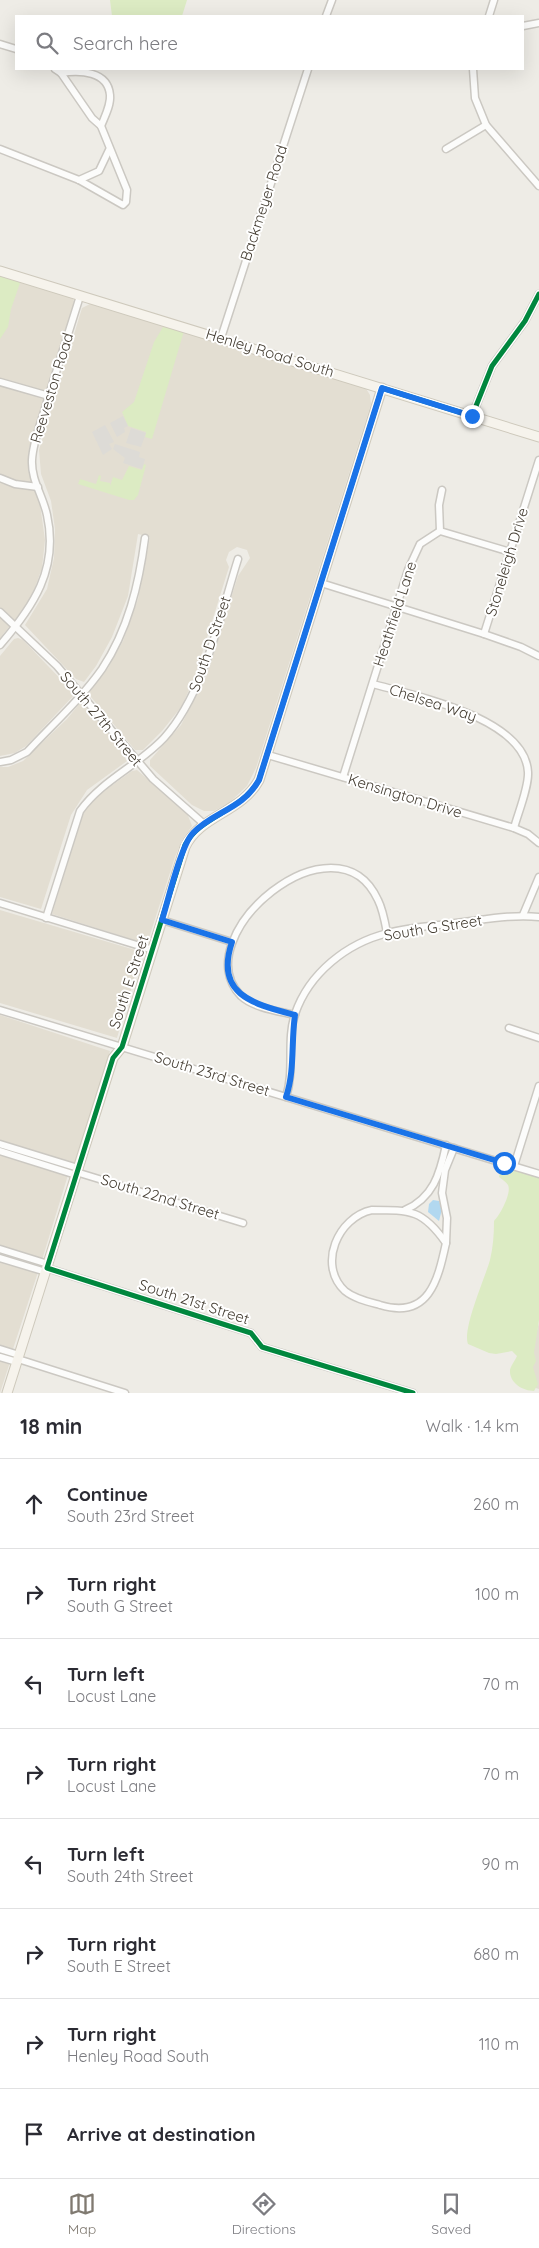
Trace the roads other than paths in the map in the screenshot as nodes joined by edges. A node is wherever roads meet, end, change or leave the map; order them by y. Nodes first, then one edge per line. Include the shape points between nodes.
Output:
1 (332, 0) edge
2 (494, 0) edge
3 (326, 15) edge
4 (489, 15) edge
5 (539, 23) edge
6 (524, 26) edge
7 (0, 44) edge
8 (15, 49) edge
9 (56, 70) edge
10 (308, 70) edge
11 (473, 70) edge
12 (61, 73) junction
13 (486, 125) junction
14 (101, 126) junction
15 (0, 149) edge
16 (446, 149) dead end
17 (109, 150) junction
18 (79, 180) junction
19 (538, 181) edge
20 (0, 270) edge
21 (539, 294) edge
22 (80, 296) junction
23 (221, 338) junction
24 (0, 382) edge
25 (382, 388) junction
26 (49, 396) junction
27 (472, 416) junction
28 (539, 437) edge
29 (539, 460) edge
30 (0, 478) edge
31 (38, 487) junction
32 (442, 490) dead end
33 (440, 531) junction
34 (144, 538) dead end
35 (510, 552) junction
36 (238, 559) dead end
37 (322, 583) junction
38 (397, 606) junction
39 (0, 612) edge
40 (16, 627) junction
41 (484, 634) junction
42 (0, 645) edge
43 (539, 656) edge
44 (373, 684) junction
45 (82, 693) junction
46 (268, 755) junction
47 (0, 762) edge
48 (137, 762) junction
49 (343, 777) junction
50 (204, 824) junction
51 (514, 828) junction
52 (539, 843) edge
53 (539, 877) edge
54 (0, 903) edge
55 (523, 915) junction
56 (539, 917) edge
57 (46, 918) junction
58 (162, 920) junction
59 (387, 933) junction
60 (232, 942) junction
61 (153, 950) junction
62 (0, 1010) edge
63 (295, 1015) junction
64 (509, 1028) dead end
65 (539, 1038) edge
66 (122, 1047) junction
67 (539, 1088) edge
68 (286, 1097) junction
69 (0, 1144) edge
70 (446, 1146) junction
71 (454, 1148) junction
72 (0, 1151) edge
73 (514, 1166) junction
74 (77, 1172) junction
75 (539, 1174) edge
76 (403, 1211) junction
77 (242, 1223) dead end
78 (446, 1243) junction
79 (0, 1249) edge
80 (0, 1258) edge
81 (47, 1268) junction
82 (0, 1349) edge
83 (0, 1357) edge
84 (18, 1359) junction
85 (7, 1393) edge
86 (125, 1393) edge
87 (413, 1393) edge

1 - 3 street
2 - 4 street
5 - 6 street
7 - 8 street
9 - 12 street
10 - 23 street, Backmeyer Road
11 - 13 street via 475,98
12 - 14 street
12 - 14 street via 90,73 100,76 107,84 110,99
13 - 16 street
13 - 19 street
14 - 17 street
15 - 18 street
17 - 18 street via 99,171
17 - 18 street via 127,190 127,200 123,205
20 - 22 street, Henley Road South
21 - 27 street via 525,321 492,366
22 - 23 street, Henley Road South
22 - 26 street, Reeveston Road
23 - 25 street, Henley Road South
24 - 26 street
25 - 27 street, Henley Road South
25 - 37 street, South E Street
26 - 31 street, Reeveston Road via 34,446 33,476
27 - 28 street, Henley Road South
29 - 35 street, Stoneleigh Drive
30 - 31 street
31 - 40 street, Reeveston Road via 50,529 49,554 35,600
32 - 33 street
33 - 35 street
33 - 38 street, Heathfield Lane via 414,552
34 - 45 street via 138,580 124,627 101,670
35 - 41 street, Stoneleigh Drive
36 - 48 street, South D Street via 193,695 165,737
37 - 38 street
37 - 46 street, South E Street
38 - 41 street
38 - 44 street, Heathfield Lane
39 - 40 street, South 27th Street
40 - 42 street, Reeveston Road
40 - 45 street, South 27th Street
41 - 43 street
44 - 49 street, Heathfield Lane
44 - 51 street, Chelsea Way via 482,718 515,743 525,758 528,776
45 - 47 street via 27,752
45 - 48 street, South 27th Street
46 - 49 street, Kensington Drive
46 - 50 street, South E Street via 259,780 248,795 230,810
48 - 50 street, South 27th Street
48 - 57 street, South D Street via 92,796 80,810
49 - 51 street, Kensington Drive
50 - 58 street, South E Street via 193,833 186,846
51 - 52 street, Kensington Drive
53 - 55 street
54 - 57 street
55 - 56 street, South G Street
55 - 59 street, South G Street
57 - 61 street
58 - 60 street
58 - 61 street, South E Street
59 - 60 street via 379,901 367,883 341,869 319,868 299,874 272,892 245,920
59 - 63 street, South G Street via 356,945 328,964 313,981
60 - 63 street via 228,972 241,995 256,1004
61 - 66 street, South E Street
62 - 66 street, South 23rd Street
63 - 68 street, South G Street via 291,1080
64 - 65 street
66 - 68 street, South 23rd Street
66 - 74 street, South E Street via 113,1058
67 - 73 street
68 - 70 street, South 23rd Street
69 - 74 street, South 22nd Street
70 - 71 street, South 23rd Street
70 - 76 street via 430,1193
71 - 73 street, South 23rd Street
71 - 78 street via 445,1170 442,1193 447,1218
72 - 74 street, South 22nd Street
73 - 75 street, South 23rd Street
74 - 77 street, South 22nd Street
74 - 81 street, South E Street
76 - 78 street via 421,1215
76 - 78 street via 365,1212 345,1225 332,1260 337,1280 346,1291 390,1308 416,1305 433,1288
79 - 81 street, South 21st Street
80 - 81 street, South 21st Street
81 - 84 street, South E Street
81 - 87 street, South 21st Street via 252,1333 262,1347
82 - 84 street
83 - 84 street
84 - 85 street, South E Street
84 - 86 street

